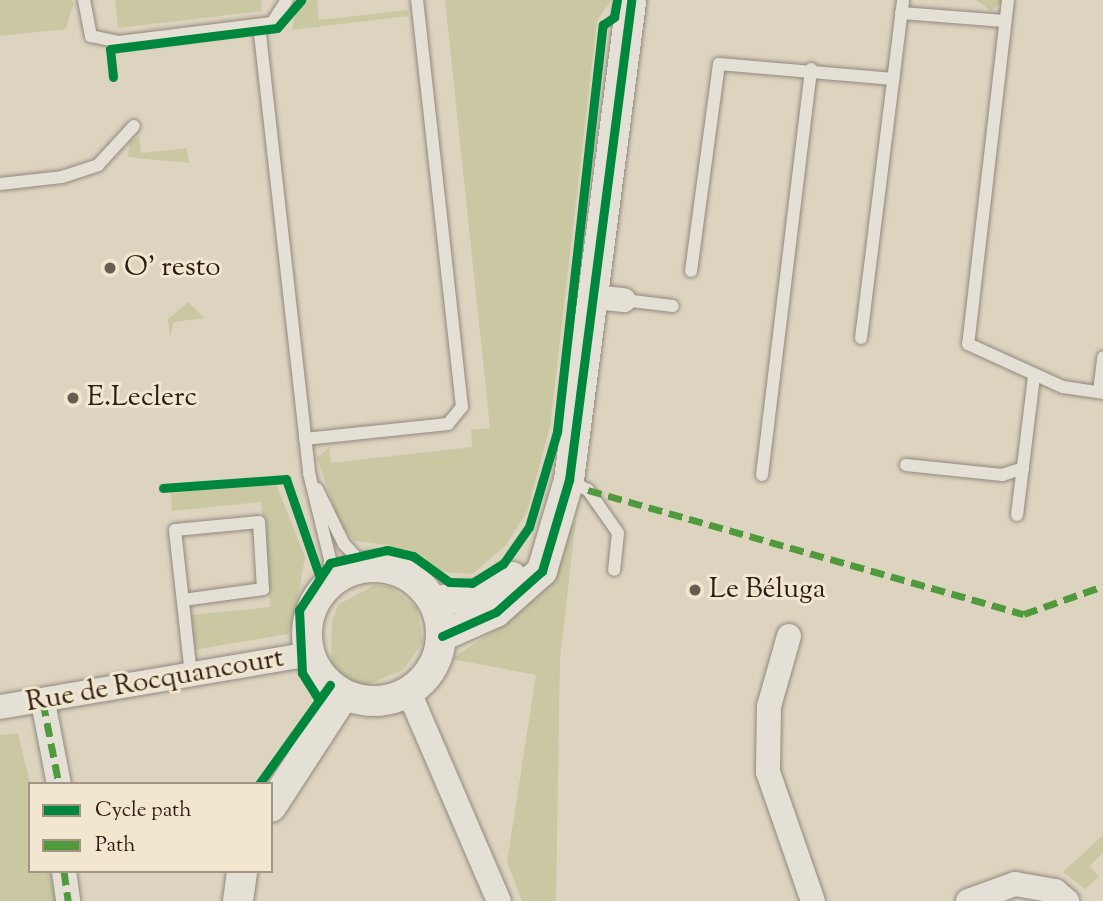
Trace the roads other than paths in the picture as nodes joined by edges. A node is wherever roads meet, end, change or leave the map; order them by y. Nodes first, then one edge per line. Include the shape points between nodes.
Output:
1 (84, 0) edge
2 (287, 0) edge
3 (417, 0) edge
4 (631, 0) edge
5 (1008, 0) edge
6 (902, 6) edge
7 (1005, 21) junction
8 (259, 25) junction
9 (811, 69) junction
10 (893, 79) junction
11 (134, 126) dead end
12 (0, 184) edge
13 (691, 271) dead end
14 (594, 297) junction
15 (624, 300) joint
16 (673, 306) dead end
17 (861, 338) dead end
18 (1103, 357) edge
19 (1034, 376) junction
20 (1101, 392) edge
21 (305, 439) junction
22 (906, 465) dead end
23 (1023, 468) junction
24 (309, 473) junction
25 (762, 475) dead end
26 (569, 480) junction
27 (1017, 514) dead end
28 (553, 529) junction
29 (367, 569) junction
30 (614, 570) dead end
31 (329, 586) junction
32 (183, 600) junction
33 (435, 601) junction
34 (442, 636) junction
35 (789, 636) dead end
36 (309, 654) junction
37 (191, 675) junction
38 (408, 690) junction
39 (343, 696) junction
40 (43, 702) junction
41 (0, 707) edge
42 (59, 782) edge
43 (273, 804) edge
44 (64, 873) edge
45 (242, 873) edge
46 (68, 901) edge
47 (238, 901) edge
48 (499, 901) edge
49 (813, 901) edge
50 (968, 901) edge
51 (1067, 901) edge

1 - 8 lane via 91,36 100,40
2 - 8 lane via 272,23
3 - 21 lane via 462,407 448,424
4 - 14 street
5 - 7 lane
6 - 7 lane
6 - 10 lane
7 - 19 lane via 968,344
8 - 21 lane
9 - 10 lane
9 - 13 lane via 725,61 715,68
9 - 25 lane
10 - 17 lane
11 - 12 lane via 98,165 62,177
14 - 15 street
14 - 26 street
15 - 16 lane
18 - 20 lane
19 - 20 lane
19 - 23 lane
21 - 24 lane
22 - 23 lane via 1002,475
23 - 27 lane
24 - 29 lane via 344,544
24 - 31 lane via 330,559
26 - 28 street
26 - 30 lane via 588,491 618,533
28 - 33 street via 491,594
28 - 34 street via 542,570 525,589 496,612
29 - 31 street
29 - 33 street via 409,576
31 - 36 street via 307,624
32 - 32 lane via 264,589 259,522 175,530
32 - 37 lane
33 - 34 street
34 - 38 street via 433,666
35 - 49 street via 769,706 768,772
36 - 37 street, Rue de Rocquancourt
36 - 39 street via 320,675
37 - 40 street, Rue de Rocquancourt
38 - 39 street via 364,700
38 - 48 street
39 - 43 street
40 - 41 street, Rue de Rocquancourt
40 - 42 street
44 - 46 street
45 - 47 street
50 - 51 street via 1015,884 1055,891

